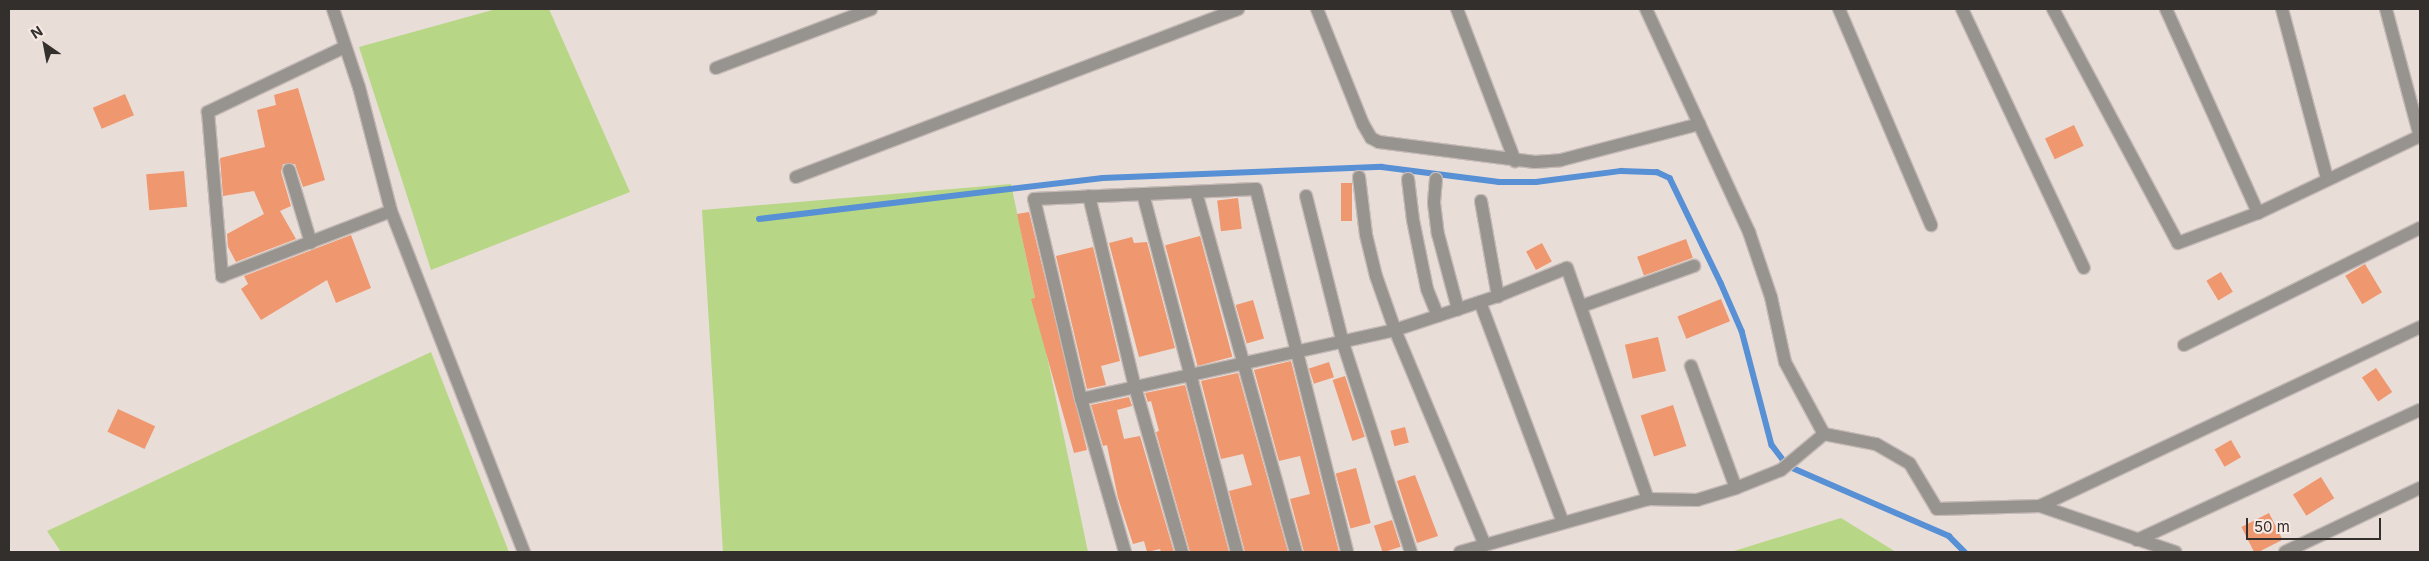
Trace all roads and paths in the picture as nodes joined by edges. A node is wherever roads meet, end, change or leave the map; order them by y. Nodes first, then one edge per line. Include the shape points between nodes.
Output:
1 (332, 9) edge
2 (871, 9) edge
3 (1238, 9) edge
4 (1317, 9) edge
5 (1457, 9) edge
6 (1646, 9) edge
7 (1839, 9) edge
8 (1962, 9) edge
9 (2053, 9) edge
10 (2166, 9) edge
11 (2282, 9) edge
12 (2386, 9) edge
13 (346, 47) junction
14 (716, 68) dead end
15 (1699, 124) junction
16 (2420, 136) edge
17 (1515, 161) junction
18 (289, 170) dead end
19 (796, 177) dead end
20 (1359, 177) dead end
21 (2327, 178) junction
22 (1408, 179) dead end
23 (1436, 179) dead end
24 (1196, 192) junction
25 (1143, 194) junction
26 (1089, 196) junction
27 (1306, 196) dead end
28 (1481, 201) dead end
29 (391, 212) junction
30 (2258, 213) junction
31 (1931, 225) dead end
32 (2420, 228) edge
33 (311, 243) junction
34 (1694, 266) dead end
35 (2084, 268) dead end
36 (1498, 296) junction
37 (1480, 302) junction
38 (1582, 306) junction
39 (1458, 309) junction
40 (1438, 316) junction
41 (2420, 327) edge
42 (1395, 330) junction
43 (1343, 344) junction
44 (2184, 345) dead end
45 (1297, 354) junction
46 (1245, 364) junction
47 (1691, 366) dead end
48 (1191, 376) junction
49 (1135, 387) junction
50 (1081, 398) junction
51 (2420, 410) edge
52 (1824, 434) junction
53 (1736, 488) junction
54 (2420, 488) edge
55 (1648, 499) junction
56 (2040, 506) junction
57 (1563, 523) junction
58 (2137, 540) junction
59 (1484, 545) junction
60 (524, 552) edge
61 (1125, 552) edge
62 (1182, 552) edge
63 (1236, 552) edge
64 (1296, 552) edge
65 (1347, 552) edge
66 (1411, 552) edge
67 (1460, 552) edge
68 (2175, 552) edge
69 (2286, 552) edge

1 - 13 street
2 - 14 street
3 - 19 street
4 - 17 street via 1371,138 1379,142
5 - 17 street
6 - 15 street
7 - 31 street
8 - 35 street
9 - 30 street via 2178,243
10 - 30 street
11 - 21 street
12 - 16 street
13 - 29 street
13 - 33 street via 208,112 222,276
15 - 17 street via 1561,160
15 - 52 street via 1749,232 1771,297 1785,362
16 - 21 street
18 - 33 street
20 - 42 street via 1370,254
21 - 30 street
22 - 40 street via 1412,220 1427,289
23 - 39 street via 1434,203 1438,234
24 - 25 street
24 - 45 street via 1256,189
24 - 46 street
25 - 26 street
25 - 48 street
26 - 49 street
26 - 50 street via 1034,199
27 - 43 street
28 - 36 street
29 - 33 street
29 - 60 street
32 - 44 street
34 - 38 street
36 - 37 street
36 - 38 street via 1567,268
37 - 39 street
37 - 57 street
38 - 55 street
39 - 40 street
40 - 42 street
41 - 56 street
42 - 43 street
42 - 59 street
43 - 45 street
43 - 66 street
45 - 46 street
45 - 65 street
46 - 48 street
46 - 64 street
47 - 53 street
48 - 49 street
48 - 63 street
49 - 50 street
49 - 62 street
50 - 61 street
51 - 58 street
52 - 53 street via 1781,470
52 - 56 street via 1876,444 1910,464 1937,509
53 - 55 street via 1697,500
54 - 69 street
55 - 57 street
56 - 58 street
57 - 59 street
58 - 68 street
59 - 67 street

